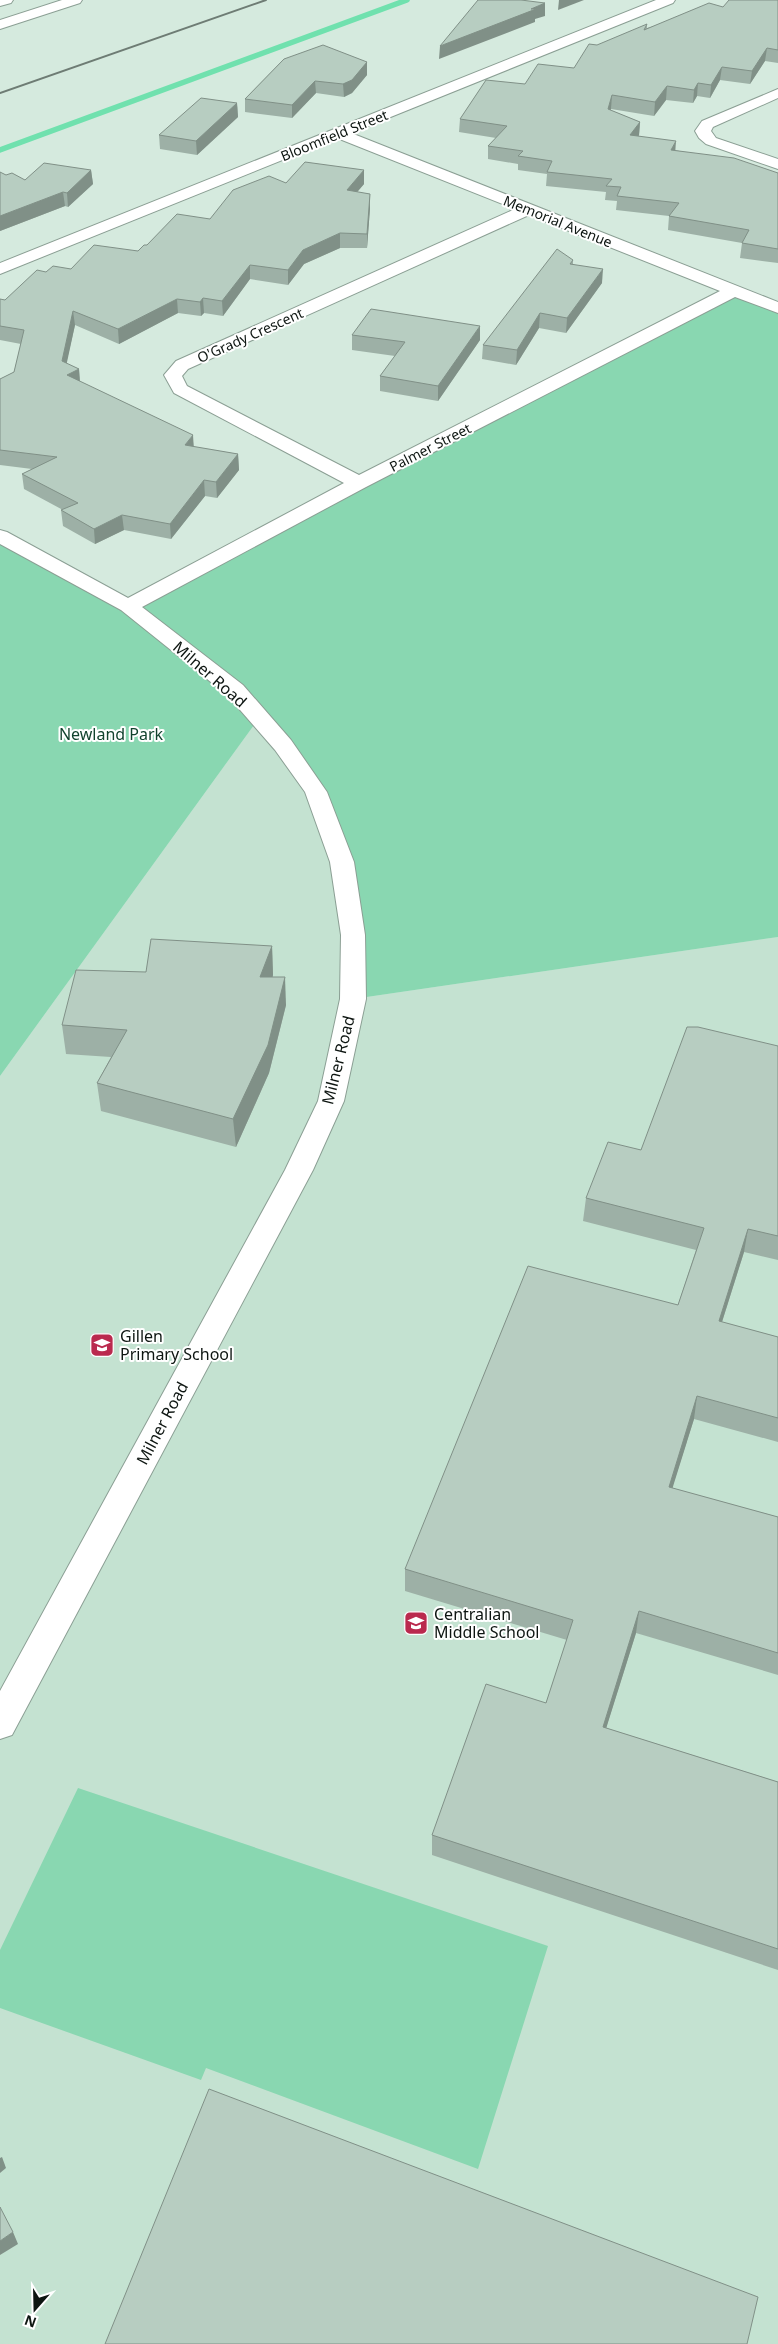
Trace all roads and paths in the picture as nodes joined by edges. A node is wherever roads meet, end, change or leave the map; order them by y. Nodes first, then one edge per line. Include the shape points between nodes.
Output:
1 (6, 0) edge
2 (75, 0) edge
3 (668, 0) edge
4 (0, 2) edge
5 (0, 25) edge
6 (778, 93) edge
7 (337, 133) junction
8 (778, 164) edge
9 (528, 209) junction
10 (0, 269) edge
11 (733, 291) junction
12 (778, 308) edge
13 (359, 483) junction
14 (0, 536) edge
15 (128, 606) junction
16 (0, 1724) edge

1 - 4 main road
2 - 5 main road
3 - 7 main road, Bloomfield Street
6 - 8 main road via 707,124 703,131 710,141
7 - 9 main road, Memorial Avenue
7 - 10 main road, Bloomfield Street
9 - 11 main road, Memorial Avenue
9 - 13 main road, O'Grady Crescent via 182,365 173,375 180,389
11 - 12 main road, Memorial Avenue
11 - 13 main road, Palmer Street
13 - 15 main road, Palmer Street
14 - 15 main road, Milner Road
15 - 16 main road, Milner Road via 235,690 283,745 316,792 342,862 354,935 353,999 330,1101 299,1170

